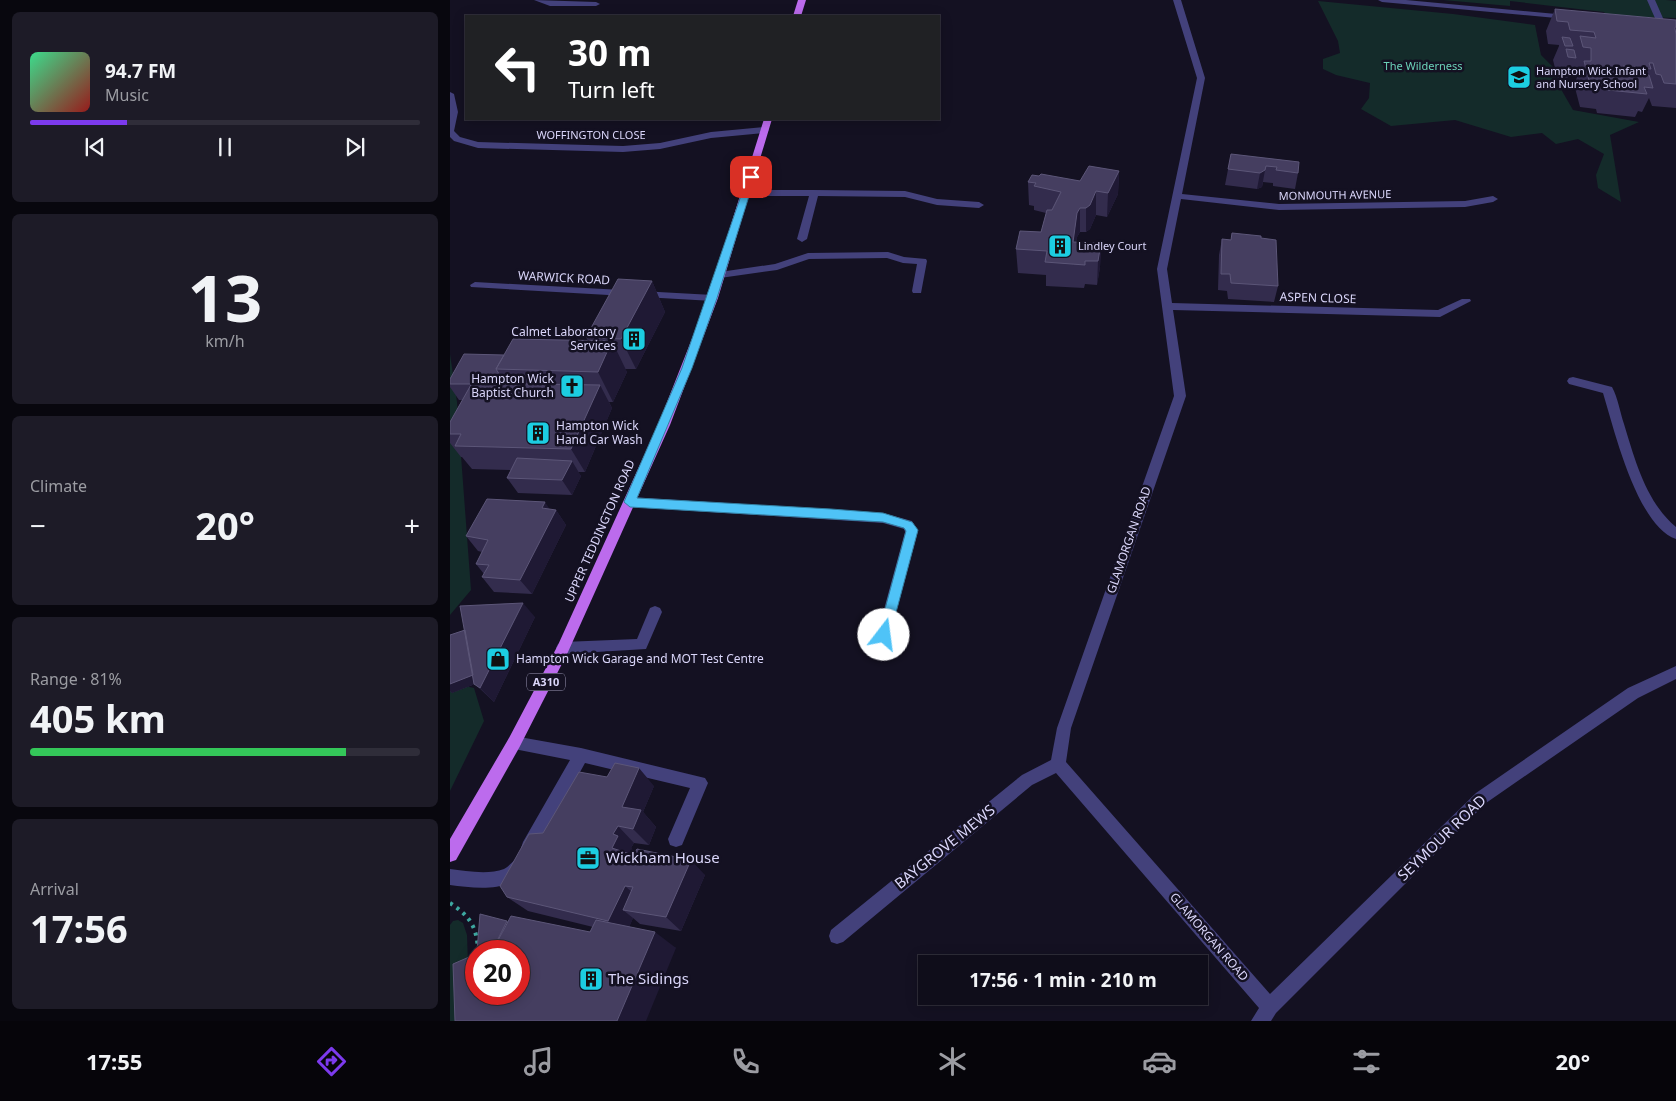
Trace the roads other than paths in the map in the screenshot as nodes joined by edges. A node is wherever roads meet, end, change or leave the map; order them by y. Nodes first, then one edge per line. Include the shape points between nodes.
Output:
1 (538, 0) edge
2 (802, 0) edge
3 (1176, 0) edge
4 (1382, 0) edge
5 (1652, 0) edge
6 (596, 4) dead end
7 (797, 15) edge
8 (1574, 18) edge
9 (1652, 24) edge
10 (450, 94) edge
11 (768, 120) edge
12 (765, 130) junction
13 (450, 131) edge
14 (746, 193) junction
15 (814, 193) junction
16 (1177, 196) junction
17 (1494, 199) dead end
18 (979, 205) dead end
19 (802, 239) dead end
20 (720, 276) junction
21 (474, 285) dead end
22 (917, 291) dead end
23 (713, 298) junction
24 (1466, 301) dead end
25 (1166, 306) junction
26 (1573, 381) dead end
27 (630, 502) junction
28 (1676, 534) edge
29 (655, 612) dead end
30 (884, 635) dead end
31 (563, 648) junction
32 (1676, 672) edge
33 (514, 743) junction
34 (581, 755) junction
35 (1058, 764) junction
36 (676, 839) dead end
37 (450, 854) edge
38 (450, 877) edge
39 (837, 936) dead end
40 (1270, 1007) junction
41 (1260, 1021) edge

1 - 6 street via 550,4
2 - 7 main road
3 - 16 street, GLAMORGAN ROAD via 1201,78
4 - 8 street
5 - 9 street via 1666,26
10 - 13 street, WOFFINGTON CLOSE via 454,112
11 - 12 main road, UPPER TEDDINGTON ROAD / A310
12 - 13 street, WOFFINGTON CLOSE via 623,149 478,145 457,139
12 - 14 main road, UPPER TEDDINGTON ROAD / A310
14 - 15 street
14 - 20 main road, UPPER TEDDINGTON ROAD / A310
15 - 18 street via 905,194 937,202
15 - 19 street
16 - 17 street, MONMOUTH AVENUE via 1279,207 1465,204
16 - 25 street, GLAMORGAN ROAD via 1162,269
20 - 22 street via 776,267 808,256 888,255 922,261
20 - 23 main road, UPPER TEDDINGTON ROAD / A310
21 - 23 street, WARWICK ROAD
23 - 27 main road, UPPER TEDDINGTON ROAD / A310 via 671,409
24 - 25 street, ASPEN CLOSE via 1440,314
25 - 35 street, GLAMORGAN ROAD via 1180,396 1064,728
26 - 28 street via 1608,390 1640,488 1666,528
27 - 30 street via 831,513 883,518 908,525 912,530
27 - 31 main road, UPPER TEDDINGTON ROAD / A310
29 - 31 street via 641,645
31 - 33 main road, UPPER TEDDINGTON ROAD / A310
32 - 40 street, SEYMOUR ROAD via 1633,693 1481,798
33 - 34 street
33 - 37 main road, UPPER TEDDINGTON ROAD / A310
34 - 36 street via 700,783
34 - 38 street via 518,870 492,881
35 - 39 street, BAYGROVE MEWS via 1027,780
35 - 40 street, GLAMORGAN ROAD
40 - 41 street, SEYMOUR ROAD

